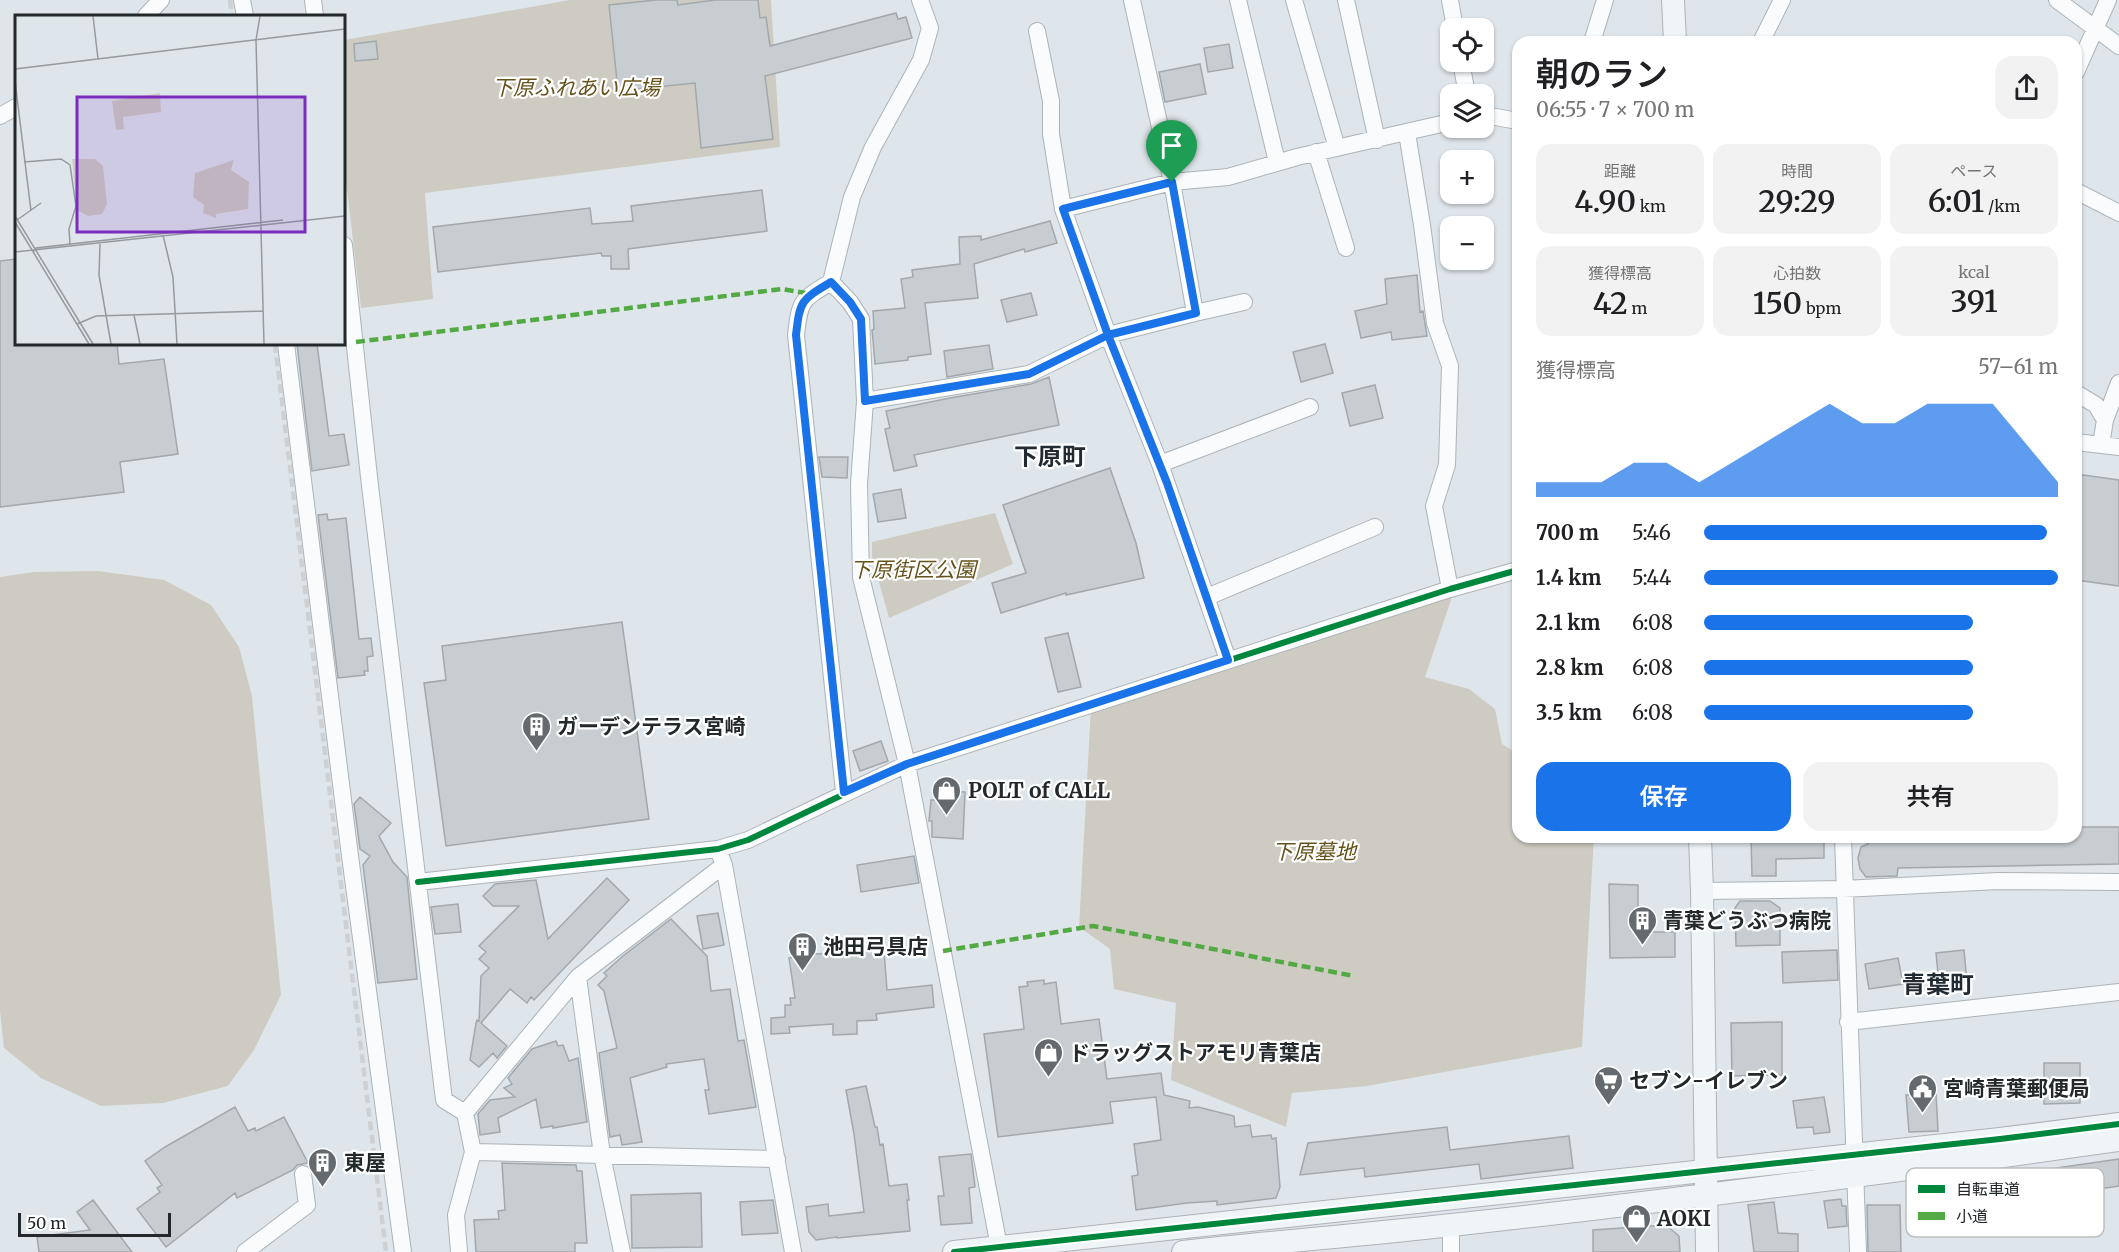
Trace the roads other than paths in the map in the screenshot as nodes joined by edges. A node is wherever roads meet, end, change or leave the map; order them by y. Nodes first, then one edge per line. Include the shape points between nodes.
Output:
1 (161, 0) edge
2 (242, 0) edge
3 (313, 0) edge
4 (920, 0) edge
5 (1132, 0) edge
6 (1238, 0) edge
7 (1294, 0) edge
8 (1346, 0) edge
9 (1450, 0) edge
10 (1605, 0) edge
11 (1673, 0) edge
12 (1782, 0) edge
13 (2057, 0) edge
14 (2108, 0) edge
15 (147, 15) edge
16 (244, 15) edge
17 (315, 15) edge
18 (1453, 18) edge
19 (2094, 28) junction
20 (1037, 31) dead end
21 (1594, 36) edge
22 (1675, 36) edge
23 (1764, 36) edge
24 (2119, 46) edge
25 (2082, 57) edge
26 (15, 108) edge
27 (0, 116) edge
28 (1494, 117) edge
29 (1512, 120) edge
30 (1440, 125) edge
31 (1407, 133) junction
32 (1377, 140) junction
33 (1337, 148) junction
34 (1316, 152) junction
35 (1277, 162) junction
36 (1172, 182) junction
37 (2082, 194) edge
38 (1063, 209) junction
39 (2119, 213) edge
40 (1346, 248) dead end
41 (345, 254) edge
42 (831, 282) junction
43 (1244, 302) dead end
44 (1196, 313) junction
45 (1108, 335) junction
46 (286, 345) edge
47 (2119, 383) edge
48 (2082, 397) edge
49 (865, 401) junction
50 (1310, 407) dead end
51 (2105, 420) junction
52 (2082, 443) edge
53 (2101, 445) junction
54 (2119, 447) edge
55 (1160, 464) junction
56 (1375, 527) dead end
57 (1512, 572) edge
58 (1450, 589) junction
59 (1207, 597) junction
60 (1228, 660) junction
61 (907, 764) junction
62 (844, 792) junction
63 (1700, 843) edge
64 (1843, 843) edge
65 (721, 857) junction
66 (418, 882) junction
67 (2119, 882) edge
68 (1843, 889) junction
69 (1702, 891) junction
70 (578, 977) junction
71 (2119, 992) edge
72 (1848, 1022) junction
73 (465, 1113) junction
74 (2119, 1124) edge
75 (2119, 1140) edge
76 (473, 1152) junction
77 (602, 1155) junction
78 (777, 1159) junction
79 (1855, 1165) junction
80 (1706, 1171) junction
81 (303, 1174) dead end
82 (1706, 1195) junction
83 (1451, 1226) junction
84 (1000, 1250) edge
85 (245, 1252) edge
86 (403, 1252) edge
87 (459, 1252) edge
88 (622, 1252) edge
89 (793, 1252) edge
90 (954, 1252) edge
91 (1183, 1252) edge
92 (1450, 1252) edge
93 (1707, 1252) edge
94 (1858, 1252) edge

1 - 15 street
2 - 16 street
3 - 17 street
4 - 42 street via 930,28 921,60 873,147 852,197
5 - 36 street
6 - 35 street
7 - 33 street
8 - 32 street
9 - 18 street
10 - 21 street
11 - 22 street
12 - 23 street
13 - 19 street
14 - 19 street
19 - 24 street
19 - 25 street
20 - 38 street via 1051,101 1051,135
26 - 27 street
28 - 29 street
30 - 31 street
31 - 32 street
31 - 58 street via 1435,324 1450,366 1447,465 1434,506
32 - 33 street
33 - 34 street
34 - 35 street
34 - 40 street
35 - 36 street via 1228,177
36 - 38 street
36 - 44 street
37 - 39 street
38 - 45 street
41 - 66 street
42 - 49 street via 861,319
42 - 62 street via 799,307 796,335
43 - 44 street
44 - 45 street
45 - 49 street via 1029,374
45 - 55 street
46 - 86 street
47 - 51 street
48 - 51 street via 2096,405
49 - 61 street via 859,484 861,577
50 - 55 street
51 - 53 street
52 - 53 street
53 - 54 street
55 - 59 street
56 - 59 street
57 - 58 street
58 - 60 street
59 - 60 street
60 - 61 street
61 - 62 street
61 - 84 street
62 - 65 street
63 - 69 street
64 - 68 street
65 - 66 street
65 - 70 street
65 - 78 street
66 - 73 street via 444,1100
67 - 68 street via 1998,881
68 - 69 street
68 - 72 street
69 - 80 street
70 - 73 street
70 - 77 street
71 - 72 street
72 - 79 street
73 - 76 street
74 - 79 street
75 - 79 street
76 - 77 street
76 - 87 street via 456,1215
77 - 78 street
77 - 88 street
78 - 89 street
79 - 80 street
79 - 82 street
79 - 94 street
80 - 82 street
80 - 84 street
81 - 85 street via 307,1205
82 - 83 street
82 - 93 street
83 - 91 street
83 - 92 street
84 - 90 street

